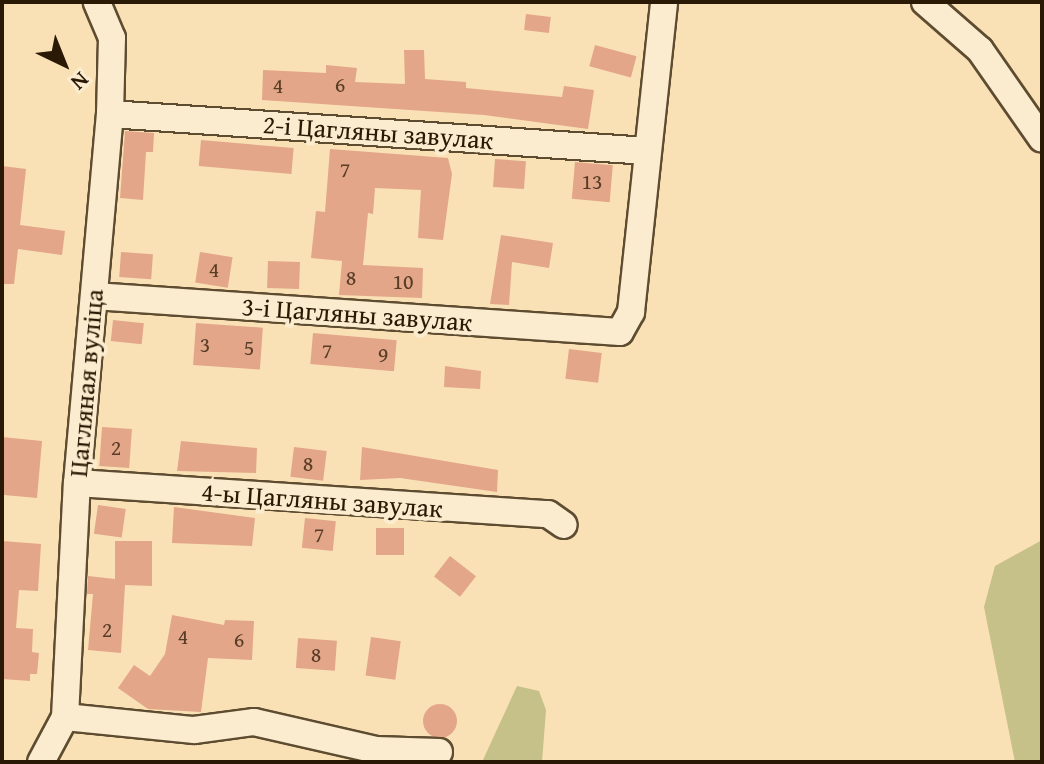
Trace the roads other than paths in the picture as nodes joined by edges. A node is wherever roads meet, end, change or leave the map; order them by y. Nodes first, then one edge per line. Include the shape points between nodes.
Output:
1 (97, 2) edge
2 (664, 2) edge
3 (925, 2) edge
4 (110, 114) junction
5 (1042, 139) edge
6 (647, 151) junction
7 (94, 296) junction
8 (77, 483) junction
9 (564, 525) dead end
10 (65, 717) junction
11 (439, 752) dead end
12 (41, 762) edge

1 - 4 street, Цагляная вуліца via 112,38
2 - 6 street via 657,101
3 - 5 street via 980,50
4 - 6 street, 2-і Цагляны завулак
4 - 7 street, Цагляная вуліца
6 - 7 street, 3-і Цагляны завулак via 631,312 620,332
7 - 8 street, Цагляная вуліца
8 - 9 street, 4-ы Цагляны завулак via 548,514
8 - 10 street, Цагляная вуліца
10 - 11 street via 194,730 254,722 376,750
10 - 12 street, Цагляная вуліца

